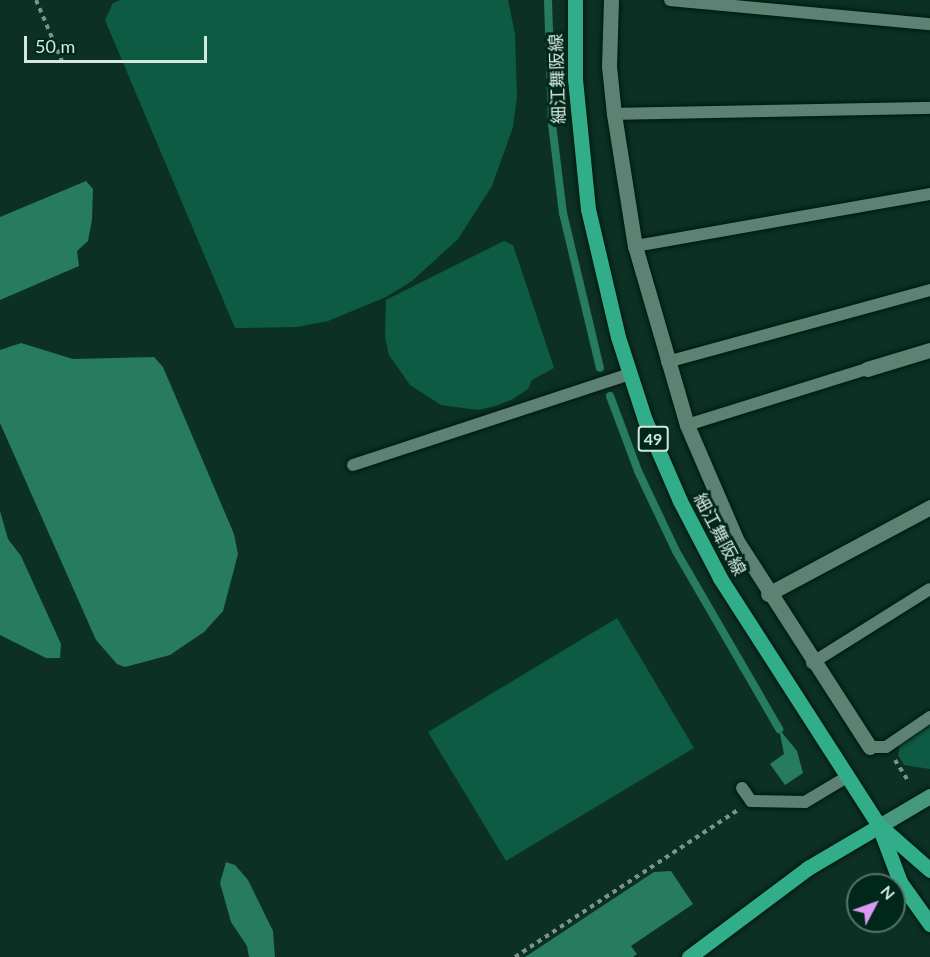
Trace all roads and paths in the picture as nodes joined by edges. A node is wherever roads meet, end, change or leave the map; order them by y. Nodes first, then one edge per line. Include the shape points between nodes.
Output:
1 (36, 0) edge
2 (575, 0) edge
3 (611, 0) edge
4 (670, 0) edge
5 (930, 24) edge
6 (64, 66) dead end
7 (930, 108) edge
8 (614, 114) junction
9 (930, 194) edge
10 (635, 246) junction
11 (930, 290) edge
12 (930, 350) edge
13 (666, 362) junction
14 (867, 369) joint
15 (629, 374) junction
16 (687, 425) junction
17 (353, 465) dead end
18 (930, 507) edge
19 (930, 589) edge
20 (768, 594) junction
21 (812, 663) junction
22 (930, 717) edge
23 (870, 747) joint
24 (886, 747) junction
25 (847, 777) junction
26 (909, 782) dead end
27 (742, 788) dead end
28 (930, 796) edge
29 (751, 801) junction
30 (879, 826) junction
31 (930, 870) edge
32 (930, 924) edge
33 (515, 957) edge
34 (689, 957) edge

1 - 6 path
2 - 15 main road, 細江舞阪線 / 49 via 575,79 588,209 606,295
3 - 8 street via 609,59
4 - 5 lane
7 - 8 lane
8 - 10 street
9 - 10 lane
10 - 13 street
11 - 13 lane
12 - 14 street
13 - 16 street
14 - 16 lane
15 - 17 lane
15 - 25 main road, 細江舞阪線 / 49 via 661,461 699,540 742,616
16 - 20 street via 737,541
18 - 20 street
19 - 21 lane
20 - 21 street
21 - 23 street
22 - 24 lane
23 - 24 lane
24 - 26 path
25 - 29 lane via 805,802
25 - 30 main road, 細江舞阪線 / 49
27 - 29 lane
28 - 30 main road
29 - 33 path
30 - 31 main road
30 - 32 main road via 900,882
30 - 34 main road via 808,868

